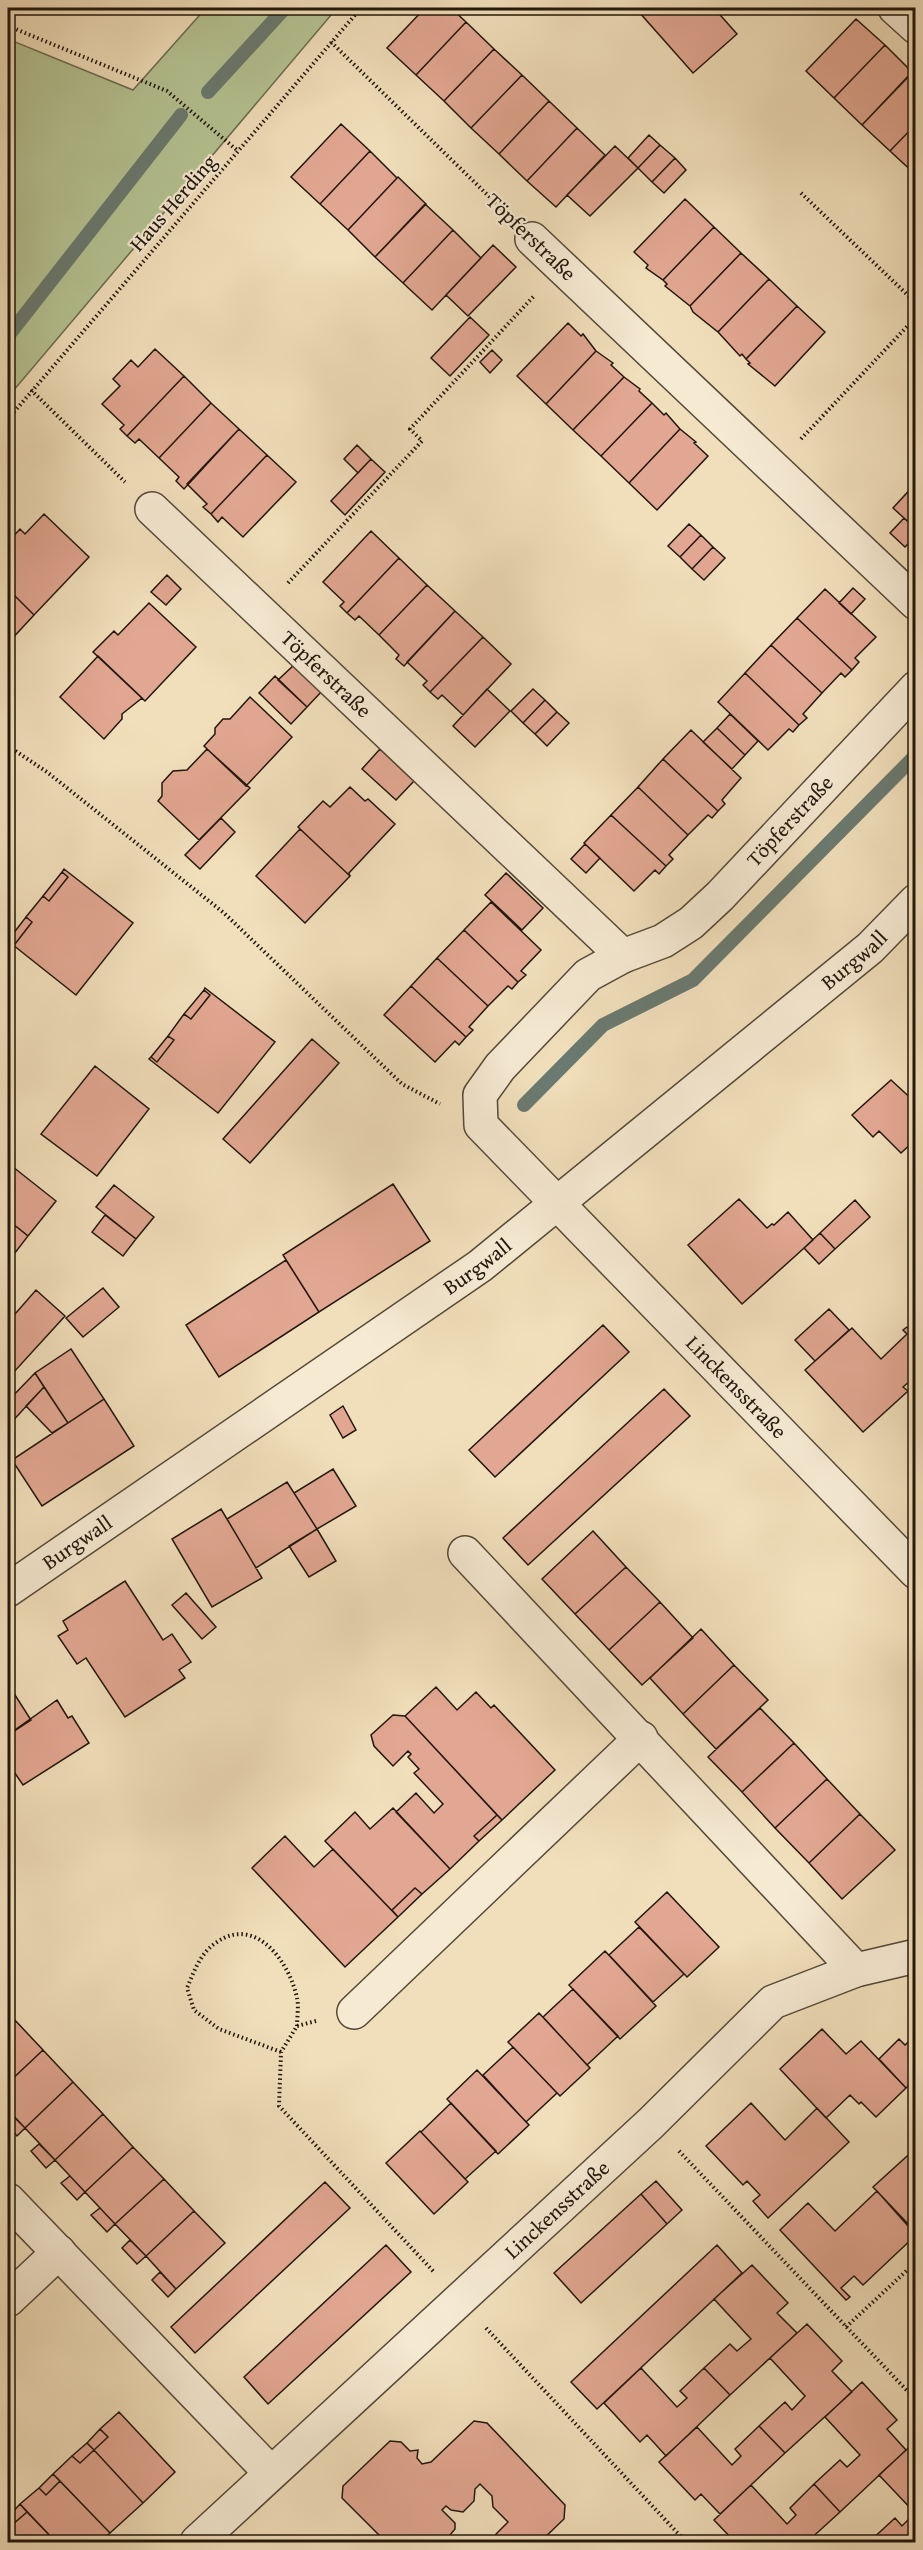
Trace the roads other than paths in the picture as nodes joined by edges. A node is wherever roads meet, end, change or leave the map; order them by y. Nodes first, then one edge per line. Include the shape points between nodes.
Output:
1 (895, 8) edge
2 (915, 27) edge
3 (532, 239) road end
4 (152, 509) road end
5 (915, 603) edge
6 (915, 688) edge
7 (915, 901) edge
8 (623, 956) junction
9 (556, 1203) junction
10 (465, 1553) dead end
11 (915, 1572) edge
12 (8, 1590) edge
13 (641, 1738) junction
14 (915, 1956) edge
15 (856, 1970) junction
16 (354, 2012) dead end
17 (8, 2200) edge
18 (59, 2252) junction
19 (8, 2300) edge
20 (270, 2472) junction
21 (197, 2542) edge

1 - 2 street
3 - 5 street, Töpferstraße
4 - 8 street, Töpferstraße
6 - 8 street, Töpferstraße via 691,923 663,941
7 - 9 street, Burgwall via 870,948
8 - 9 street, Töpferstraße via 588,975 500,1067 480,1095 481,1125
9 - 11 street, Linckensstraße
9 - 12 street, Burgwall via 480,1266
10 - 13 street
13 - 15 street
13 - 16 street
14 - 15 street, Linckensstraße
15 - 20 street, Linckensstraße via 773,2002 461,2301
17 - 18 street
18 - 19 street
18 - 20 street
20 - 21 street, Linckensstraße

